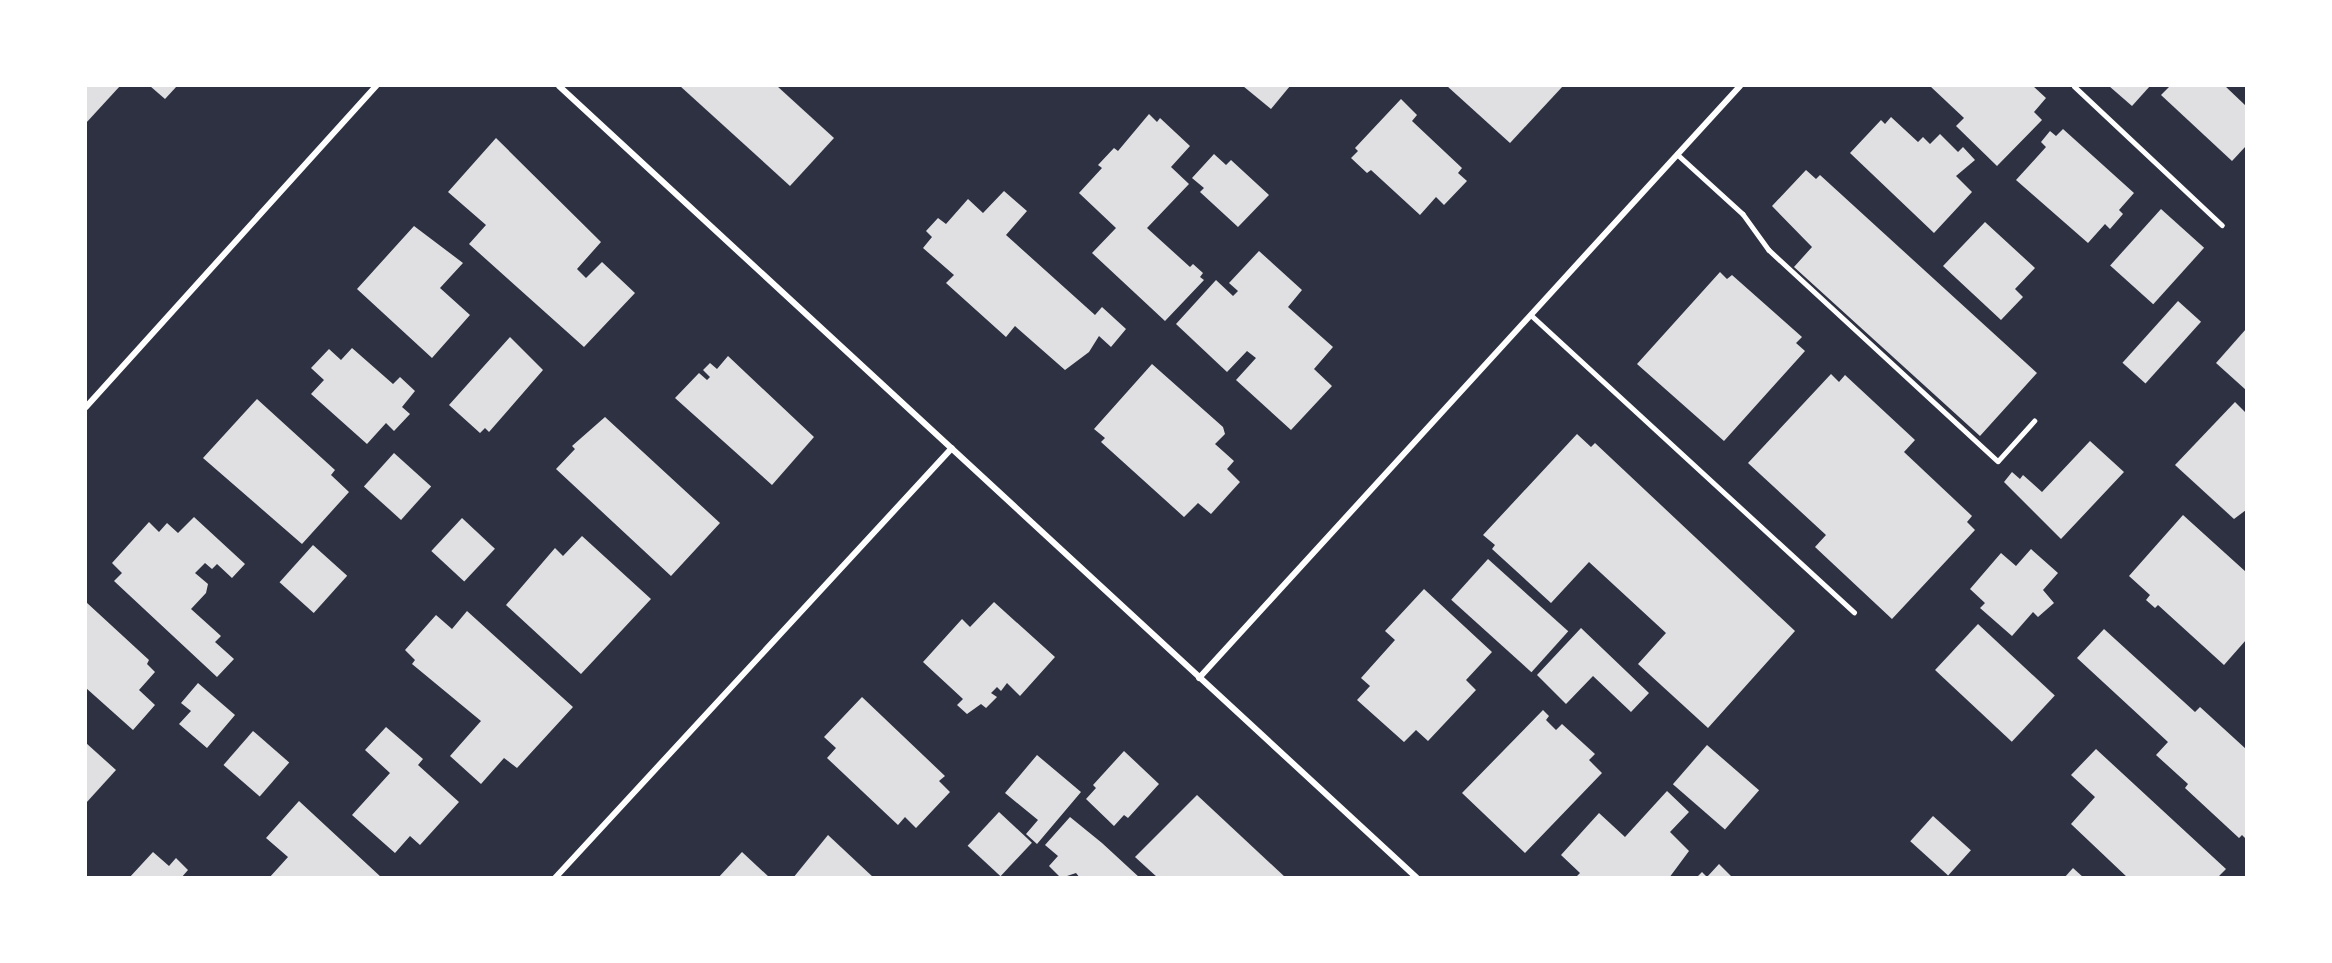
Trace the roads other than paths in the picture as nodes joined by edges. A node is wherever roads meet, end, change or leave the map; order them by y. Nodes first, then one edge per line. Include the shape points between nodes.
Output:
1 (376, 86) edge
2 (559, 86) edge
3 (1740, 86) edge
4 (2074, 86) edge
5 (1677, 154) junction
6 (2222, 225) dead end
7 (1531, 315) junction
8 (86, 407) edge
9 (2034, 422) dead end
10 (952, 448) junction
11 (1854, 612) dead end
12 (1199, 678) junction
13 (555, 878) edge
14 (1418, 878) edge

1 - 8 street
2 - 10 street
3 - 5 street
4 - 6 lane
5 - 7 street
5 - 9 lane via 1743,214 1769,250 1998,461
7 - 11 lane
7 - 12 street
10 - 12 street
10 - 13 street
12 - 14 street

